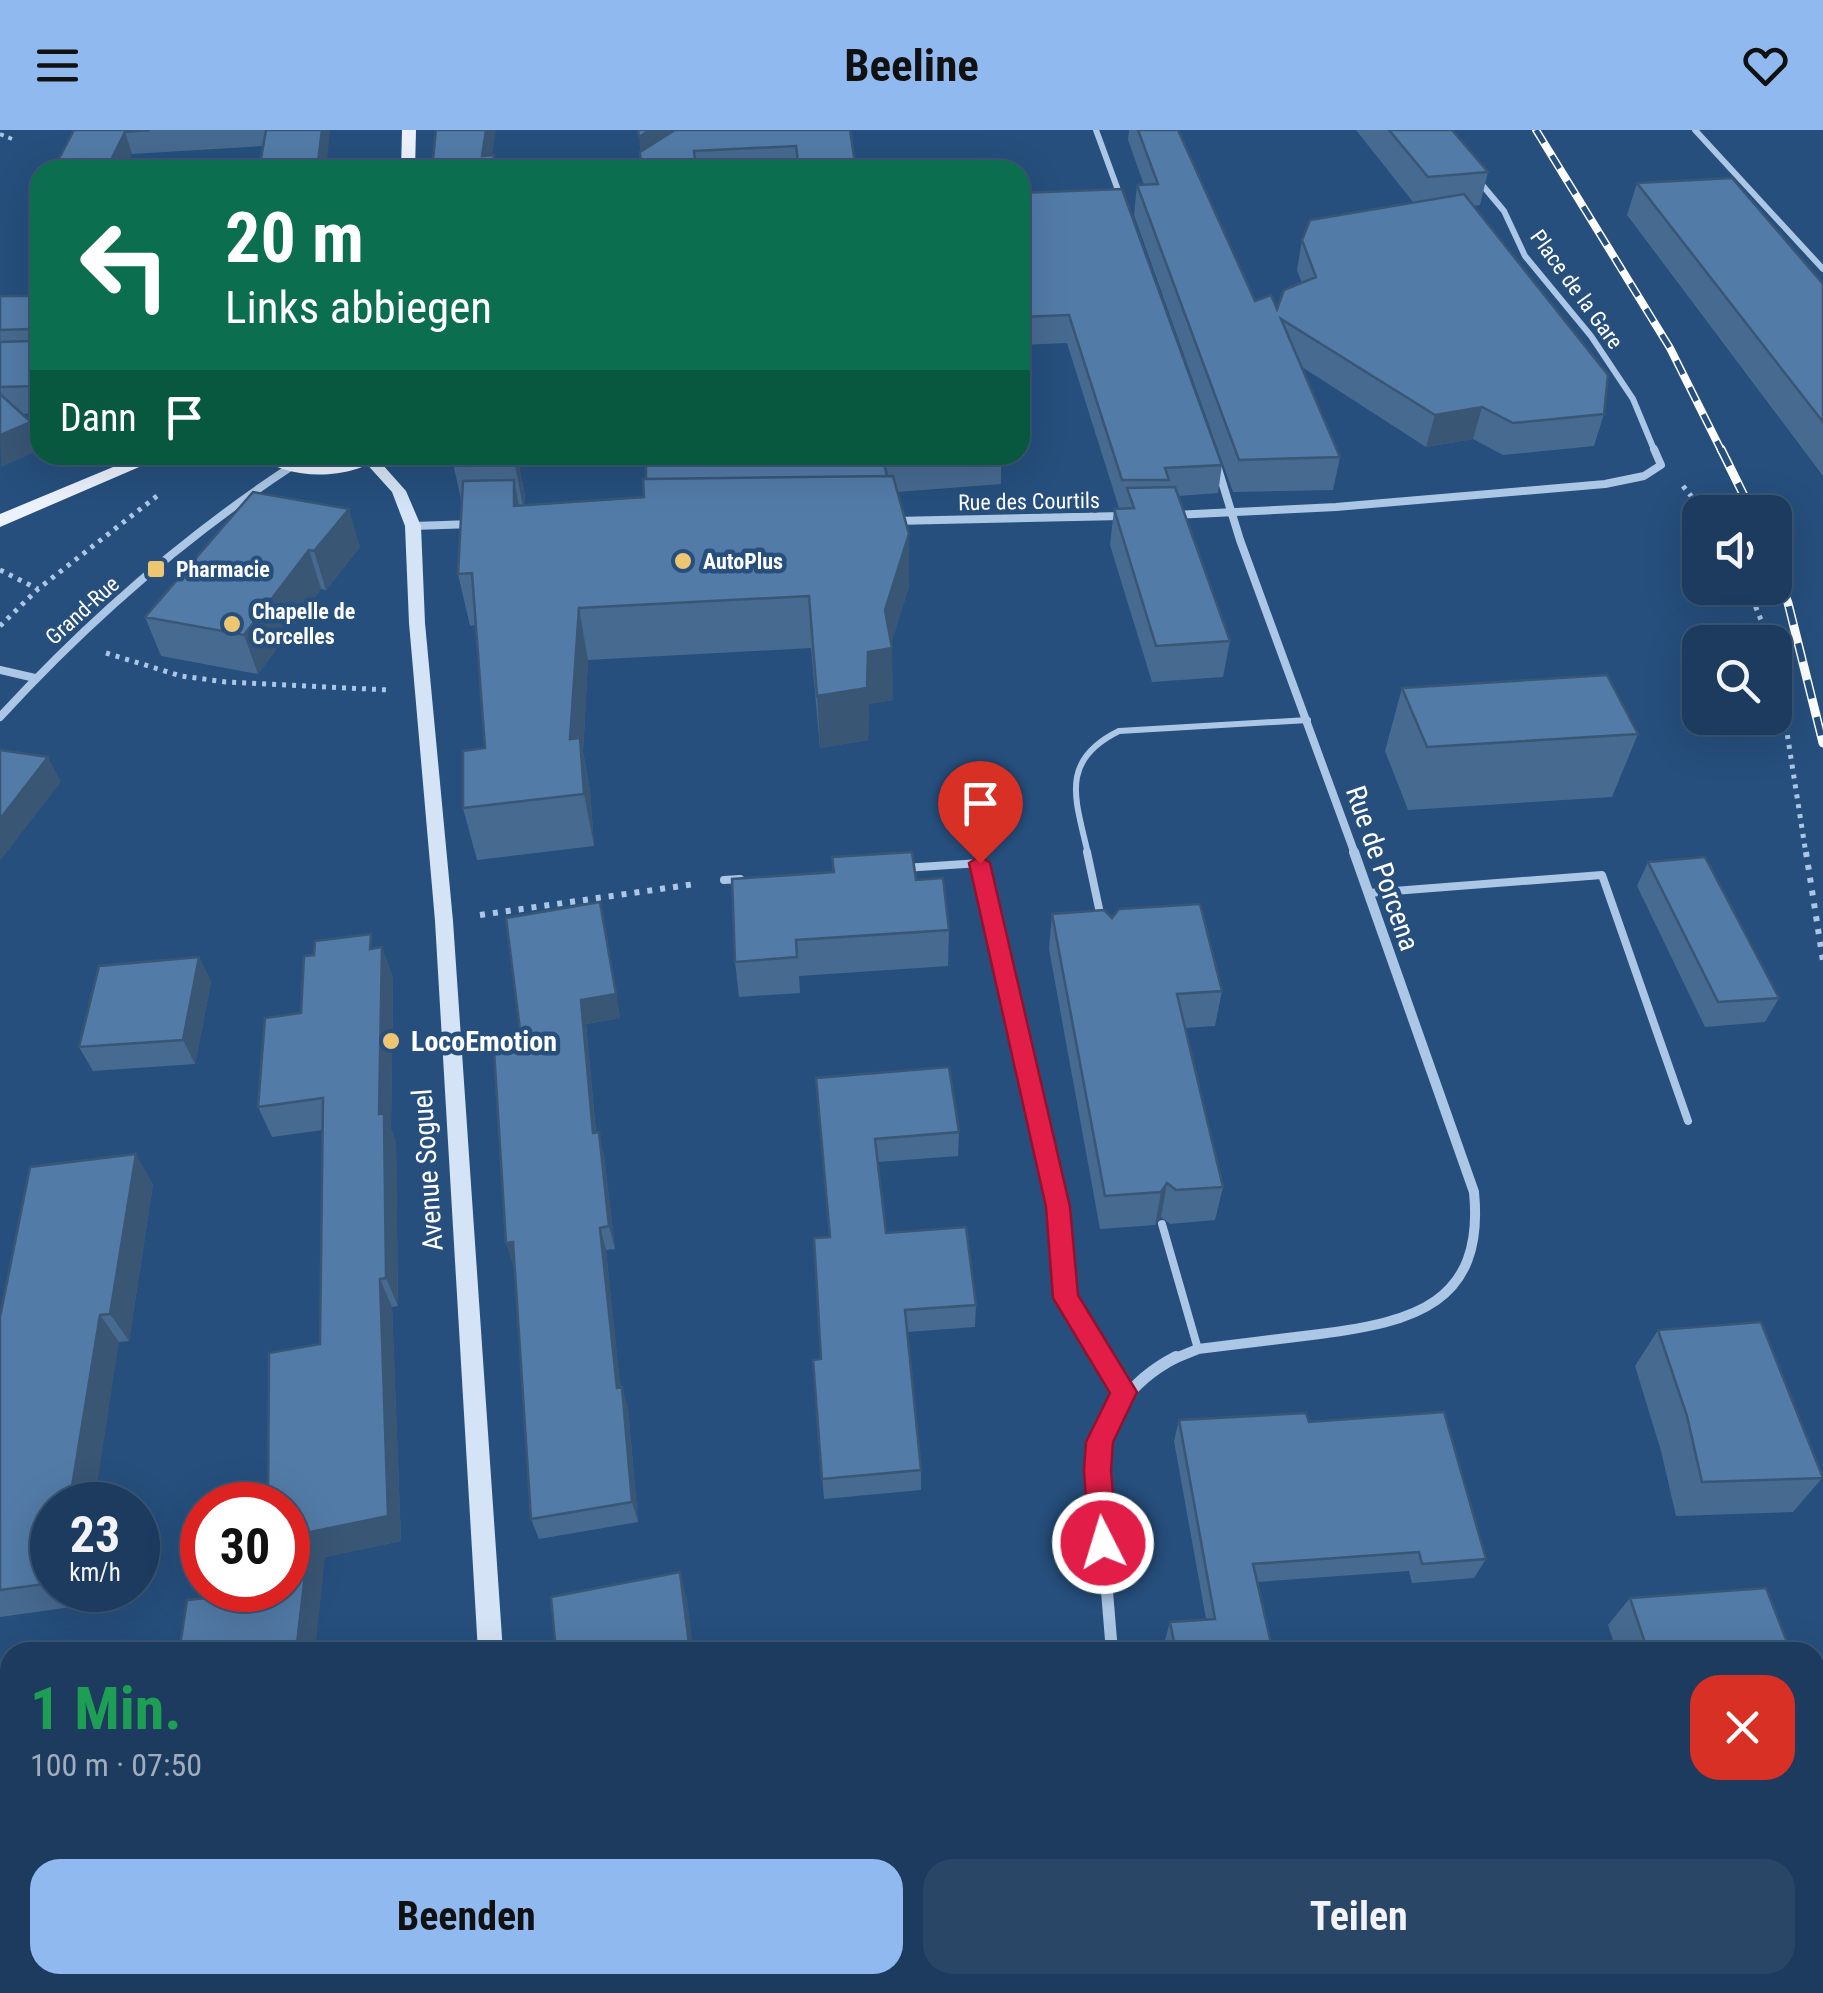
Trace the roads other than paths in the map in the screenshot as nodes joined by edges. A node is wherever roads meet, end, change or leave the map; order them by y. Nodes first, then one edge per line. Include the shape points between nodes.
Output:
1 (409, 130) edge
2 (701, 130) edge
3 (1096, 130) edge
4 (1695, 130) edge
5 (408, 160) edge
6 (652, 160) edge
7 (1470, 170) edge
8 (1122, 204) edge
9 (1823, 269) edge
10 (1216, 460) edge
11 (134, 465) edge
12 (340, 465) edge
13 (378, 465) edge
14 (292, 466) joint
15 (1169, 515) edge
16 (1130, 516) edge
17 (1236, 516) junction
18 (0, 521) edge
19 (879, 522) edge
20 (482, 524) edge
21 (413, 526) junction
22 (0, 670) edge
23 (34, 678) junction
24 (0, 717) edge
25 (1308, 720) junction
26 (901, 868) edge
27 (744, 879) edge
28 (724, 880) road end
29 (1368, 893) junction
30 (1102, 926) edge
31 (1688, 1121) dead end
32 (1162, 1224) edge
33 (1198, 1348) junction
34 (1124, 1392) junction
35 (490, 1642) edge
36 (1111, 1642) edge

1 - 5 main road
2 - 6 street
3 - 8 street
4 - 9 street
7 - 17 street, Place de la Gare via 1504,211 1525,256 1633,399 1661,465 1605,484
10 - 17 street, Rue de Porcena
11 - 18 main road
12 - 14 main road
13 - 21 street, Avenue Soguel via 399,491
14 - 23 street, Grand-Rue via 240,500
15 - 17 street
16 - 19 street, Rue des Courtils
17 - 25 street, Rue de Porcena
20 - 21 street
21 - 35 street, Avenue Soguel
22 - 23 street
23 - 24 street, Grand-Rue
25 - 29 street, Rue de Porcena
25 - 30 lane via 1119,730 1092,746 1074,772 1074,790
26 - 34 lane via 980,863 1058,1207 1066,1298
27 - 28 lane
29 - 31 lane via 1602,875
29 - 33 street, Rue de Porcena via 1474,1192 1476,1250 1450,1292 1408,1318
32 - 33 lane
33 - 34 street, Rue de Porcena via 1147,1371
34 - 36 street via 1100,1442 1098,1470

